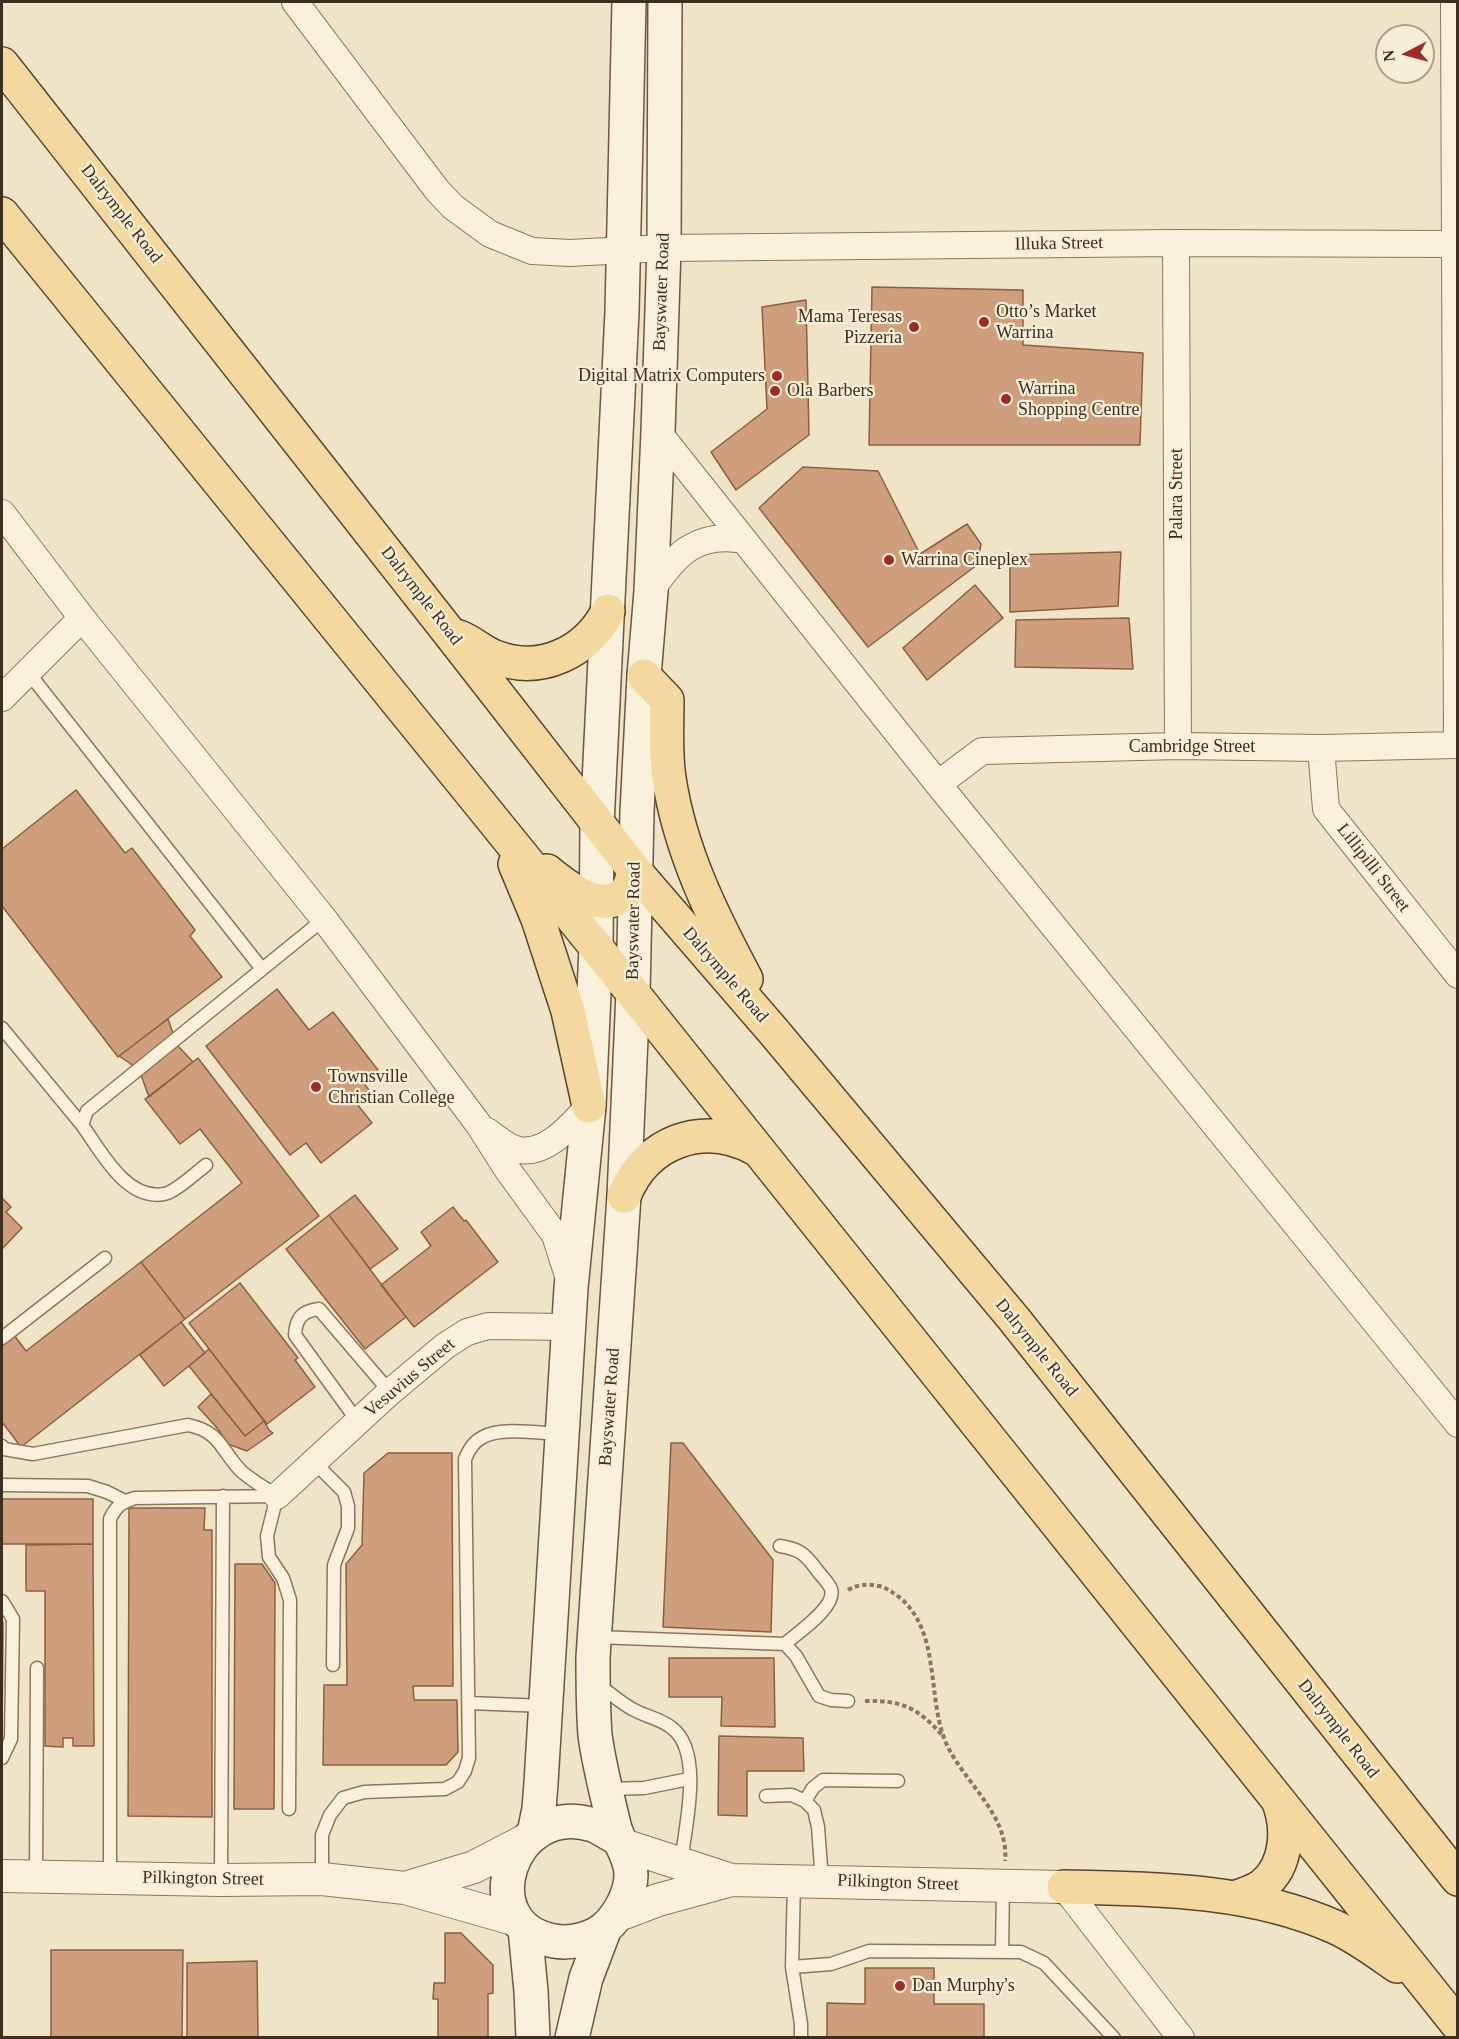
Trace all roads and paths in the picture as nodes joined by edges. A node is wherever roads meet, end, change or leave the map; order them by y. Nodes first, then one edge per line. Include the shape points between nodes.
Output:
1 (295, 2) edge
2 (629, 2) edge
3 (665, 2) edge
4 (1454, 2) edge
5 (2, 64) edge
6 (2, 214) edge
7 (1176, 243) junction
8 (1454, 244) junction
9 (664, 248) junction
10 (623, 250) junction
11 (658, 432) junction
12 (2, 513) edge
13 (744, 540) junction
14 (651, 591) junction
15 (609, 611) junction
16 (82, 618) junction
17 (452, 635) junction
18 (28, 672) junction
19 (644, 676) junction
20 (2, 698) edge
21 (1178, 746) junction
22 (1457, 746) edge
23 (1321, 748) junction
24 (938, 784) junction
25 (597, 824) junction
26 (501, 829) junction
27 (635, 871) junction
28 (597, 901) junction
29 (324, 920) junction
30 (596, 947) junction
31 (262, 969) junction
32 (1458, 975) edge
33 (633, 993) junction
34 (2, 1028) edge
35 (774, 1032) junction
36 (589, 1106) junction
37 (82, 1125) junction
38 (479, 1125) junction
39 (756, 1149) junction
40 (206, 1165) dead end
41 (624, 1196) junction
42 (105, 1258) dead end
43 (571, 1288) junction
44 (569, 1328) junction
45 (2, 1338) edge
46 (390, 1392) junction
47 (358, 1422) junction
48 (1458, 1424) edge
49 (564, 1434) junction
50 (2, 1446) edge
51 (314, 1462) junction
52 (2, 1485) edge
53 (223, 1496) junction
54 (277, 1496) junction
55 (124, 1501) junction
56 (780, 1546) dead end
57 (831, 1599) junction
58 (2, 1601) edge
59 (595, 1636) junction
60 (784, 1644) junction
61 (333, 1665) dead end
62 (37, 1668) dead end
63 (593, 1679) junction
64 (848, 1701) joint
65 (469, 1703) junction
66 (545, 1706) junction
67 (943, 1735) junction
68 (2, 1758) edge
69 (689, 1779) junction
70 (898, 1781) dead end
71 (605, 1789) junction
72 (766, 1796) dead end
73 (1393, 1799) junction
74 (1278, 1800) junction
75 (805, 1801) junction
76 (289, 1809) dead end
77 (530, 1837) junction
78 (620, 1842) junction
79 (1458, 1851) edge
80 (681, 1863) junction
81 (2, 1876) edge
82 (36, 1877) junction
83 (110, 1878) junction
84 (322, 1879) junction
85 (1458, 1879) edge
86 (731, 1880) junction
87 (221, 1881) junction
88 (808, 1881) junction
89 (1003, 1887) junction
90 (1064, 1887) junction
91 (405, 1888) junction
92 (1237, 1897) junction
93 (610, 1922) junction
94 (521, 1924) junction
95 (1002, 1952) junction
96 (792, 1967) junction
97 (1426, 1986) junction
98 (1458, 2025) edge
99 (533, 2037) edge
100 (572, 2037) edge
101 (801, 2037) edge
102 (1114, 2037) edge
103 (1181, 2037) edge

1 - 10 street via 437,190 471,221 532,251
2 - 10 main road, Bayswater Road
3 - 9 main road, Bayswater Road
4 - 8 street
5 - 17 main road, Dalrymple Road
6 - 26 main road
7 - 8 street, Illuka Street
7 - 9 street, Illuka Street
7 - 21 street, Palara Street
8 - 22 street
9 - 10 street
9 - 11 main road, Bayswater Road
10 - 15 main road, Bayswater Road
11 - 13 street
11 - 14 main road, Bayswater Road
12 - 16 street
13 - 14 street via 718,538 693,545 672,561
13 - 24 street
14 - 19 main road, Bayswater Road
15 - 17 main road via 583,644 546,662 505,660
15 - 25 main road, Bayswater Road
16 - 18 street
16 - 29 street
17 - 25 main road, Dalrymple Road
18 - 20 street
18 - 31 lane
19 - 27 main road, Bayswater Road
19 - 35 main road via 667,700 669,776 689,860 714,919
21 - 23 street, Cambridge Street
21 - 24 street, Cambridge Street via 982,752
22 - 23 street, Cambridge Street
23 - 32 street, Lillipilli Street via 1326,809
24 - 48 street
25 - 27 main road, Dalrymple Road
25 - 28 main road, Bayswater Road
26 - 28 main road via 563,884
26 - 30 main road
26 - 36 main road via 538,919 568,1011
27 - 28 main road via 625,893 610,901
27 - 33 main road, Bayswater Road
27 - 35 main road, Dalrymple Road
28 - 30 main road, Bayswater Road
29 - 31 lane
29 - 38 street
30 - 33 main road
30 - 36 main road, Bayswater Road
31 - 37 lane via 106,1094 87,1111
33 - 39 main road
33 - 41 main road, Bayswater Road
34 - 37 lane
35 - 73 main road, Dalrymple Road via 1014,1319
36 - 38 street via 565,1131 534,1149 520,1151 508,1147
36 - 43 main road, Bayswater Road
37 - 40 lane via 124,1182 144,1194 166,1194
38 - 43 street via 555,1235
39 - 41 main road via 716,1136 684,1139 647,1160
39 - 74 main road
41 - 59 main road, Bayswater Road
42 - 45 lane
43 - 44 main road, Bayswater Road
44 - 46 street, Vesuvius Street via 488,1326 466,1332
44 - 49 main road, Bayswater Road
46 - 47 street, Vesuvius Street
46 - 47 lane via 319,1309 307,1310 296,1321 295,1335
47 - 51 street, Vesuvius Street
49 - 65 lane via 496,1432 472,1445 465,1459
49 - 66 main road, Bayswater Road
50 - 54 lane via 33,1454 188,1425 213,1435 242,1472
51 - 54 street, Vesuvius Street
51 - 61 lane via 344,1492 348,1506 348,1528 334,1565
52 - 55 lane via 88,1486
53 - 54 lane
53 - 55 lane
53 - 87 lane
54 - 76 lane via 267,1536 268,1557 283,1578 290,1600
55 - 83 lane via 110,1519
56 - 57 lane via 797,1549 812,1564 831,1589
57 - 60 lane via 826,1609
57 - 67 path via 855,1586 870,1585 886,1588 906,1603 928,1648
58 - 68 lane via 13,1618 11,1739
59 - 60 lane
59 - 63 main road, Bayswater Road
60 - 64 lane via 796,1656 819,1696
62 - 82 lane
63 - 69 lane via 617,1700 673,1728 681,1736 688,1757
63 - 71 main road, Bayswater Road via 596,1736
64 - 67 path via 900,1704 926,1717
65 - 66 lane
65 - 84 lane via 469,1758 458,1782 445,1789 364,1792 343,1798 322,1835
66 - 77 main road, Bayswater Road via 539,1809
67 - 89 path via 988,1804 1003,1837
69 - 71 lane via 644,1788
69 - 80 lane
70 - 75 lane via 823,1780
71 - 78 main road, Bayswater Road
72 - 75 lane via 792,1795
73 - 79 main road via 1400,1793 1409,1796
73 - 85 main road, Dalrymple Road
74 - 92 main road via 1285,1833 1278,1866 1262,1886
74 - 97 main road
75 - 88 lane via 814,1810 818,1827
77 - 78 main road via 562,1822 577,1822 593,1825
77 - 91 street, Pilkington Street via 474,1867
77 - 94 main road via 513,1859 508,1878 512,1910
78 - 80 street, Pilkington Street
78 - 93 main road via 631,1876 629,1888
80 - 86 street, Pilkington Street
81 - 82 street, Pilkington Street
82 - 83 street, Pilkington Street
83 - 87 street, Pilkington Street
84 - 87 street, Pilkington Street
84 - 91 street, Pilkington Street
86 - 88 street, Pilkington Street
86 - 93 street, Pilkington Street via 658,1900
88 - 89 street, Pilkington Street
88 - 96 lane
89 - 90 street, Pilkington Street
89 - 95 lane
90 - 92 main road via 1156,1889
90 - 103 street
91 - 94 street, Pilkington Street
92 - 97 main road via 1336,1928
93 - 94 main road via 591,1936 561,1942 534,1935
93 - 100 main road via 586,1978
94 - 99 main road
95 - 96 lane via 869,1951 831,1964
95 - 102 lane via 1021,1952 1044,1963
96 - 101 lane
97 - 98 main road

